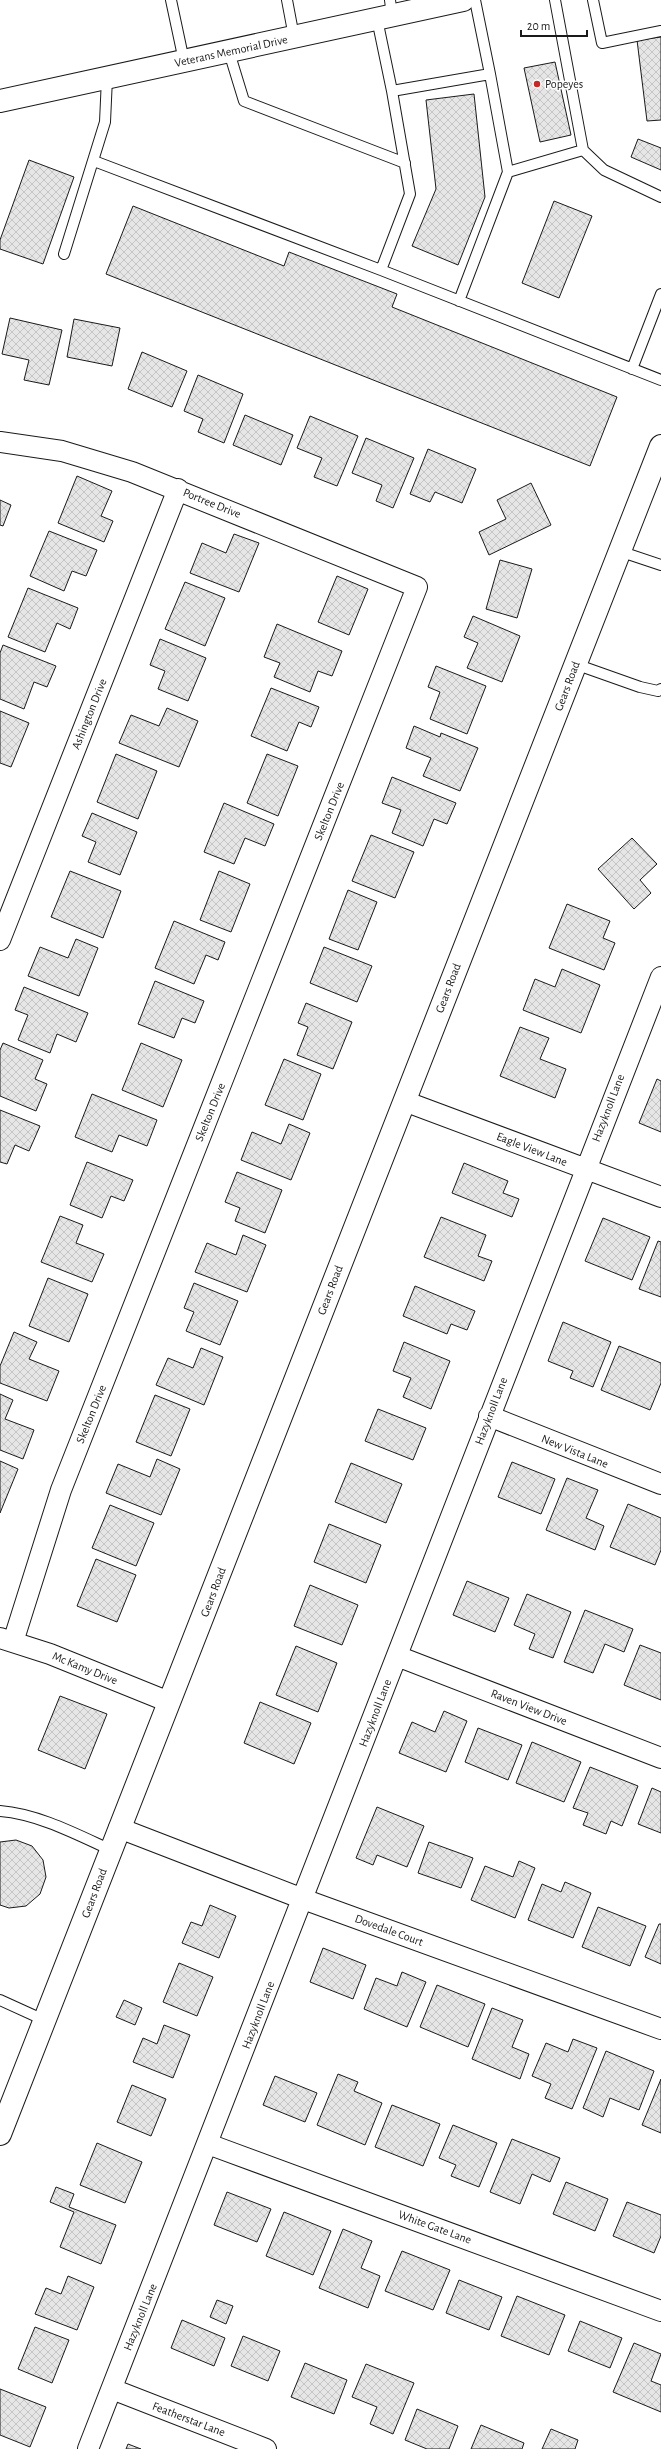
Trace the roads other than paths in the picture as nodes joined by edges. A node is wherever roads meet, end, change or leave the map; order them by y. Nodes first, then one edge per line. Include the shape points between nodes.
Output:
1 (171, 0) edge
2 (287, 0) edge
3 (463, 0) edge
4 (475, 0) edge
5 (555, 0) edge
6 (593, 0) edge
7 (386, 11) edge
8 (661, 31) edge
9 (294, 37) junction
10 (229, 52) junction
11 (184, 61) junction
12 (490, 74) junction
13 (107, 78) junction
14 (392, 91) junction
15 (0, 101) edge
16 (583, 150) junction
17 (94, 161) junction
18 (405, 163) junction
19 (508, 172) junction
20 (661, 197) edge
21 (64, 254) dead end
22 (381, 270) junction
23 (661, 294) edge
24 (459, 301) junction
25 (632, 369) junction
26 (661, 380) edge
27 (0, 442) edge
28 (661, 446) edge
29 (178, 489) junction
30 (619, 551) junction
31 (661, 564) edge
32 (417, 586) joint
33 (575, 664) junction
34 (661, 689) edge
35 (0, 940) edge
36 (661, 977) edge
37 (404, 1101) junction
38 (585, 1169) junction
39 (661, 1197) edge
40 (489, 1416) junction
41 (661, 1484) edge
42 (6, 1640) edge
43 (397, 1656) junction
44 (169, 1702) junction
45 (661, 1758) edge
46 (0, 1811) edge
47 (119, 1828) junction
48 (111, 1850) junction
49 (303, 1899) junction
50 (0, 2000) edge
51 (44, 2020) junction
52 (661, 2029) edge
53 (0, 2134) edge
54 (208, 2144) junction
55 (661, 2311) edge
56 (112, 2389) junction
57 (88, 2449) edge
58 (266, 2449) edge

1 - 11 lane
2 - 9 lane
3 - 7 main road, Veterans Memorial Drive
4 - 12 lane
5 - 16 lane
6 - 8 lane via 602,43
7 - 9 main road, Veterans Memorial Drive
7 - 14 lane
9 - 10 main road, Veterans Memorial Drive
10 - 11 main road, Veterans Memorial Drive
10 - 18 lane via 244,101
11 - 13 main road, Veterans Memorial Drive
12 - 14 lane
12 - 19 lane
13 - 15 main road, Veterans Memorial Drive
13 - 17 lane via 105,122
14 - 18 lane
16 - 19 lane
16 - 20 lane via 604,170
17 - 21 lane
17 - 22 lane
18 - 22 lane via 410,194
19 - 24 lane
22 - 24 lane
23 - 25 lane
24 - 25 lane
25 - 26 lane
27 - 29 street, Portree Drive via 62,451
28 - 30 main road, Gears Road
29 - 32 street, Portree Drive
29 - 35 street, Ashington Drive
30 - 31 lane
30 - 33 main road, Gears Road
32 - 42 street, Skelton Drive via 61,1490
33 - 34 lane via 640,687 658,691
33 - 37 main road, Gears Road
36 - 38 street, Hazyknoll Lane
37 - 38 street, Eagle View Lane
37 - 44 main road, Gears Road
38 - 39 street, Eagle View Lane
38 - 40 street, Hazyknoll Lane
40 - 41 street, New Vista Lane
40 - 43 street, Hazyknoll Lane
42 - 44 street, Mc Kamy Drive
43 - 45 street, Raven View Drive
43 - 49 street, Hazyknoll Lane
44 - 47 main road, Gears Road
46 - 48 lane via 13,1812 70,1831
47 - 48 main road, Gears Road
47 - 49 street, Dovedale Court
48 - 51 main road, Gears Road
49 - 52 street, Dovedale Court
49 - 54 street, Hazyknoll Lane
50 - 51 lane
51 - 53 main road, Gears Road
54 - 55 street, White Gate Lane
54 - 56 street, Hazyknoll Lane
56 - 57 street, Hazyknoll Lane
56 - 58 street, Featherstar Lane

